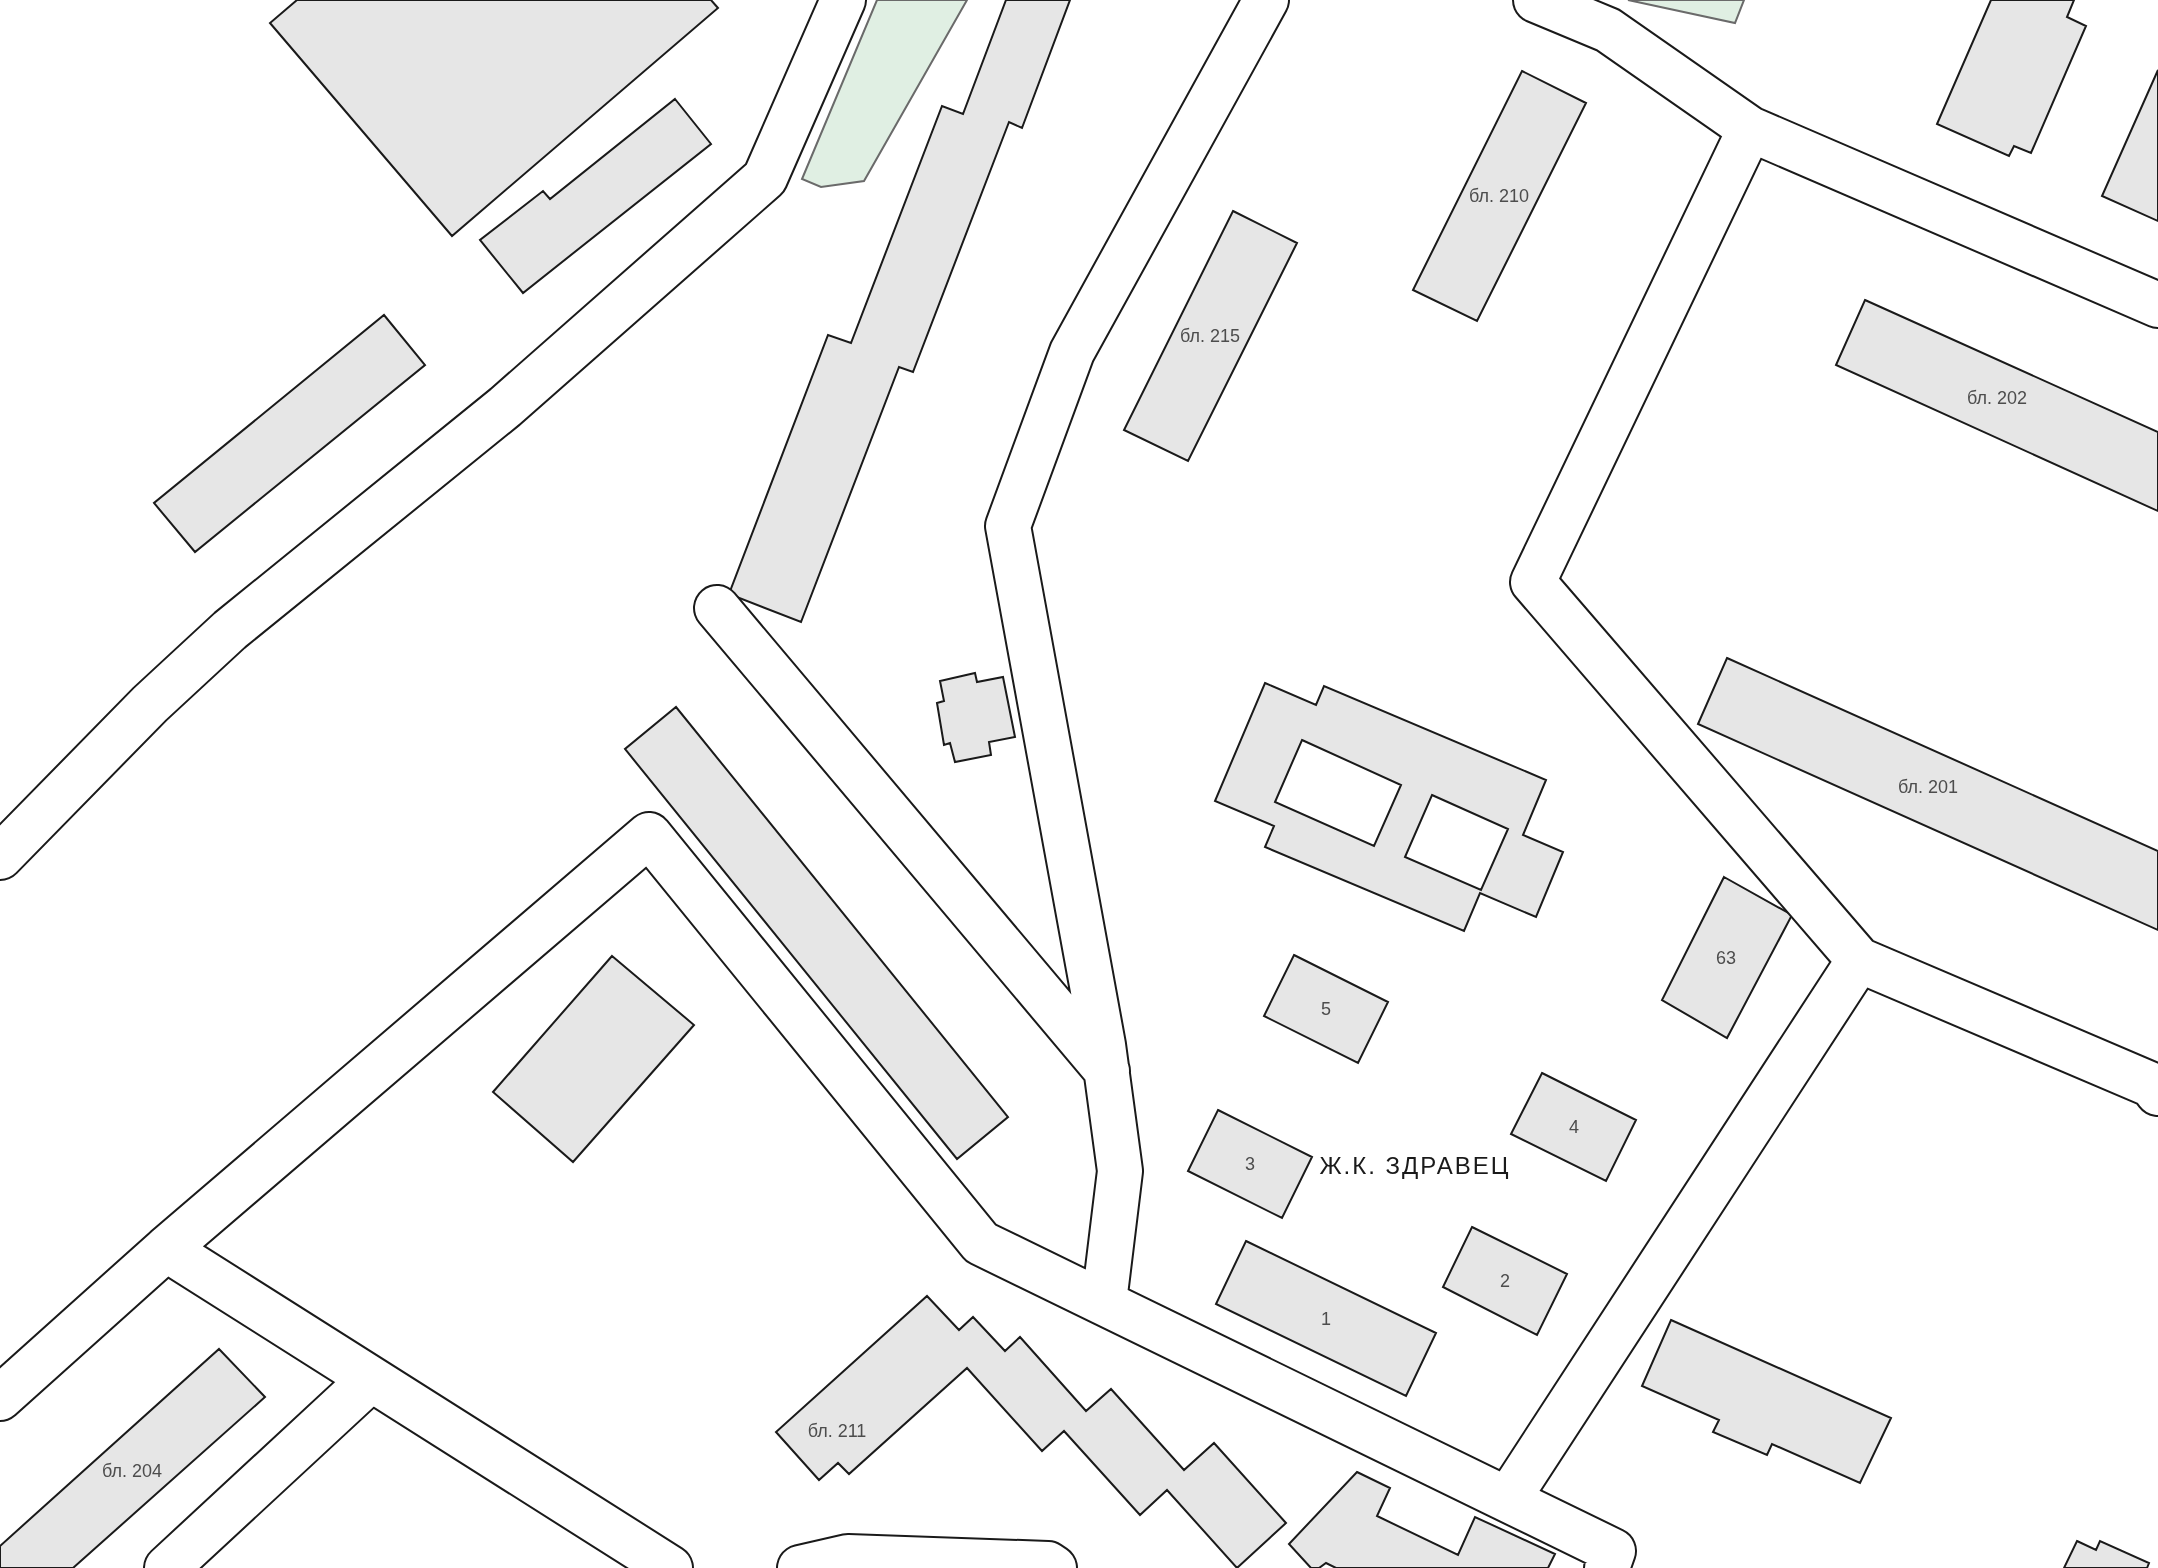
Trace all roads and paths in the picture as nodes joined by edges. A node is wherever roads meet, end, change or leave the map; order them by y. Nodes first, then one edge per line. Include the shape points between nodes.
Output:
1 (843, 0) edge
2 (1266, 0) edge
3 (1536, 0) edge
4 (1750, 129) junction
5 (2158, 305) edge
6 (717, 608) dead end
7 (0, 857) edge
8 (1859, 960) junction
9 (1107, 1071) junction
10 (2158, 1093) edge
11 (166, 1249) junction
12 (1104, 1302) junction
13 (371, 1379) junction
14 (0, 1398) edge
15 (1508, 1499) junction
16 (844, 1563) edge
17 (167, 1568) edge
18 (670, 1568) edge
19 (800, 1568) edge
20 (1054, 1568) edge
21 (1607, 1568) edge

1 - 7 street via 765,178 505,407 230,630
2 - 9 street via 1072,352 1008,526
3 - 4 street via 1608,30
4 - 5 street
4 - 8 street via 1533,582
6 - 9 street
8 - 10 street via 2152,1085
8 - 15 street
9 - 12 street via 1120,1171
11 - 12 street via 649,835 981,1243
11 - 13 street
11 - 14 street
12 - 15 street
13 - 17 street
13 - 18 street
15 - 21 street via 1613,1551
16 - 19 street
16 - 20 street

